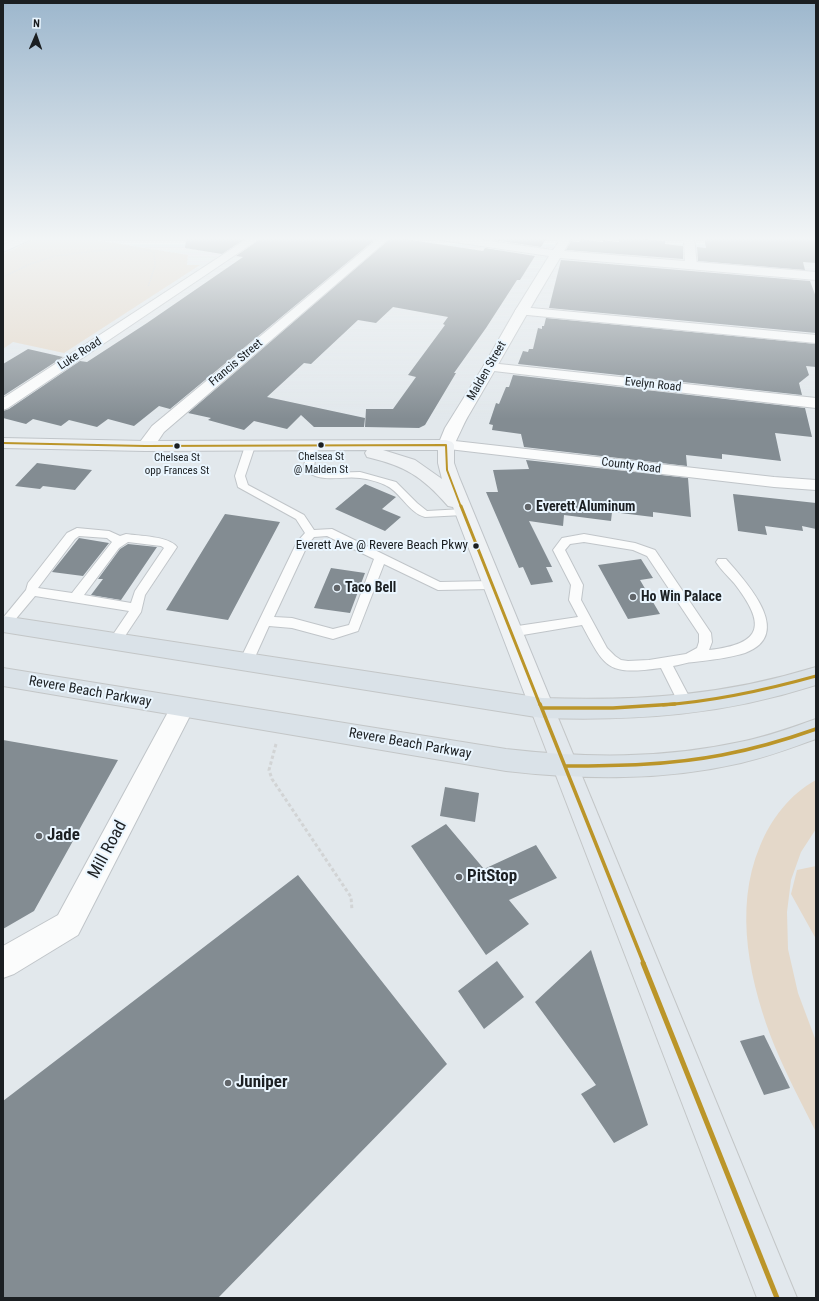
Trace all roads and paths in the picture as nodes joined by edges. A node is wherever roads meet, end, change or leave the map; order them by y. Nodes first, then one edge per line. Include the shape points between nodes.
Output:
1 (141, 298) edge
2 (165, 298) edge
3 (314, 298) edge
4 (529, 298) edge
5 (155, 304) junction
6 (521, 311) junction
7 (816, 339) edge
8 (490, 367) junction
9 (816, 403) edge
10 (3, 405) edge
11 (3, 443) edge
12 (446, 445) junction
13 (145, 446) junction
14 (250, 446) junction
15 (312, 446) junction
16 (816, 485) edge
17 (463, 512) junction
18 (311, 534) junction
19 (120, 541) junction
20 (380, 558) junction
21 (722, 562) dead end
22 (492, 585) junction
23 (32, 591) junction
24 (75, 598) junction
25 (136, 607) junction
26 (585, 620) junction
27 (265, 622) junction
28 (4, 624) edge
29 (511, 632) junction
30 (114, 642) junction
31 (687, 658) junction
32 (246, 662) junction
33 (664, 662) junction
34 (816, 676) edge
35 (3, 677) edge
36 (687, 706) junction
37 (182, 708) junction
38 (542, 708) junction
39 (284, 723) junction
40 (816, 729) edge
41 (565, 766) junction
42 (352, 910) dead end
43 (3, 963) edge
44 (772, 1297) edge

1 - 5 path via 139,300
2 - 5 street, Luke Road
3 - 13 street, Francis Street via 158,429
4 - 6 street, Malden Street
5 - 10 street, Luke Road
6 - 7 street
6 - 8 street, Malden Street
8 - 9 street, Evelyn Road
8 - 12 street, Malden Street via 453,428
11 - 13 main road
12 - 15 main road
12 - 16 street, County Road
12 - 17 main road via 448,470
13 - 14 main road
14 - 15 main road
14 - 18 lane via 240,476 243,487 300,517
15 - 17 main road via 380,454 408,462 432,477
15 - 17 lane via 309,468 325,476 360,475 392,484 425,514
17 - 22 main road
18 - 20 lane via 328,532
18 - 27 lane via 303,542
19 - 23 lane via 109,535 77,532 71,536 32,586
19 - 24 lane
19 - 25 lane via 126,538 164,543 171,547 140,594
20 - 22 lane via 438,586
20 - 27 lane via 354,628 333,634 292,623
21 - 31 lane via 757,606 762,619 760,631 751,643 740,649
22 - 29 main road
23 - 24 lane
23 - 28 lane
24 - 25 lane via 127,608
25 - 30 lane
26 - 29 lane
26 - 31 lane via 575,600 577,585 559,550 566,541 584,538 641,548 654,557 705,633 704,649 697,655
26 - 33 lane via 604,654 616,663 630,666
27 - 32 lane
28 - 30 highway
29 - 38 main road
30 - 32 highway
31 - 33 lane
32 - 38 highway
33 - 36 lane
34 - 36 highway via 748,696
35 - 37 highway, Revere Beach Parkway
36 - 38 highway via 609,710
37 - 39 highway, Revere Beach Parkway
37 - 43 street, Mill Road via 68,925
38 - 41 main road
39 - 41 highway, Revere Beach Parkway via 506,760
39 - 42 path via 271,758 269,770 272,779 343,884 351,898
40 - 41 highway, Revere Beach Parkway via 775,744 706,759 637,766
41 - 44 main road

